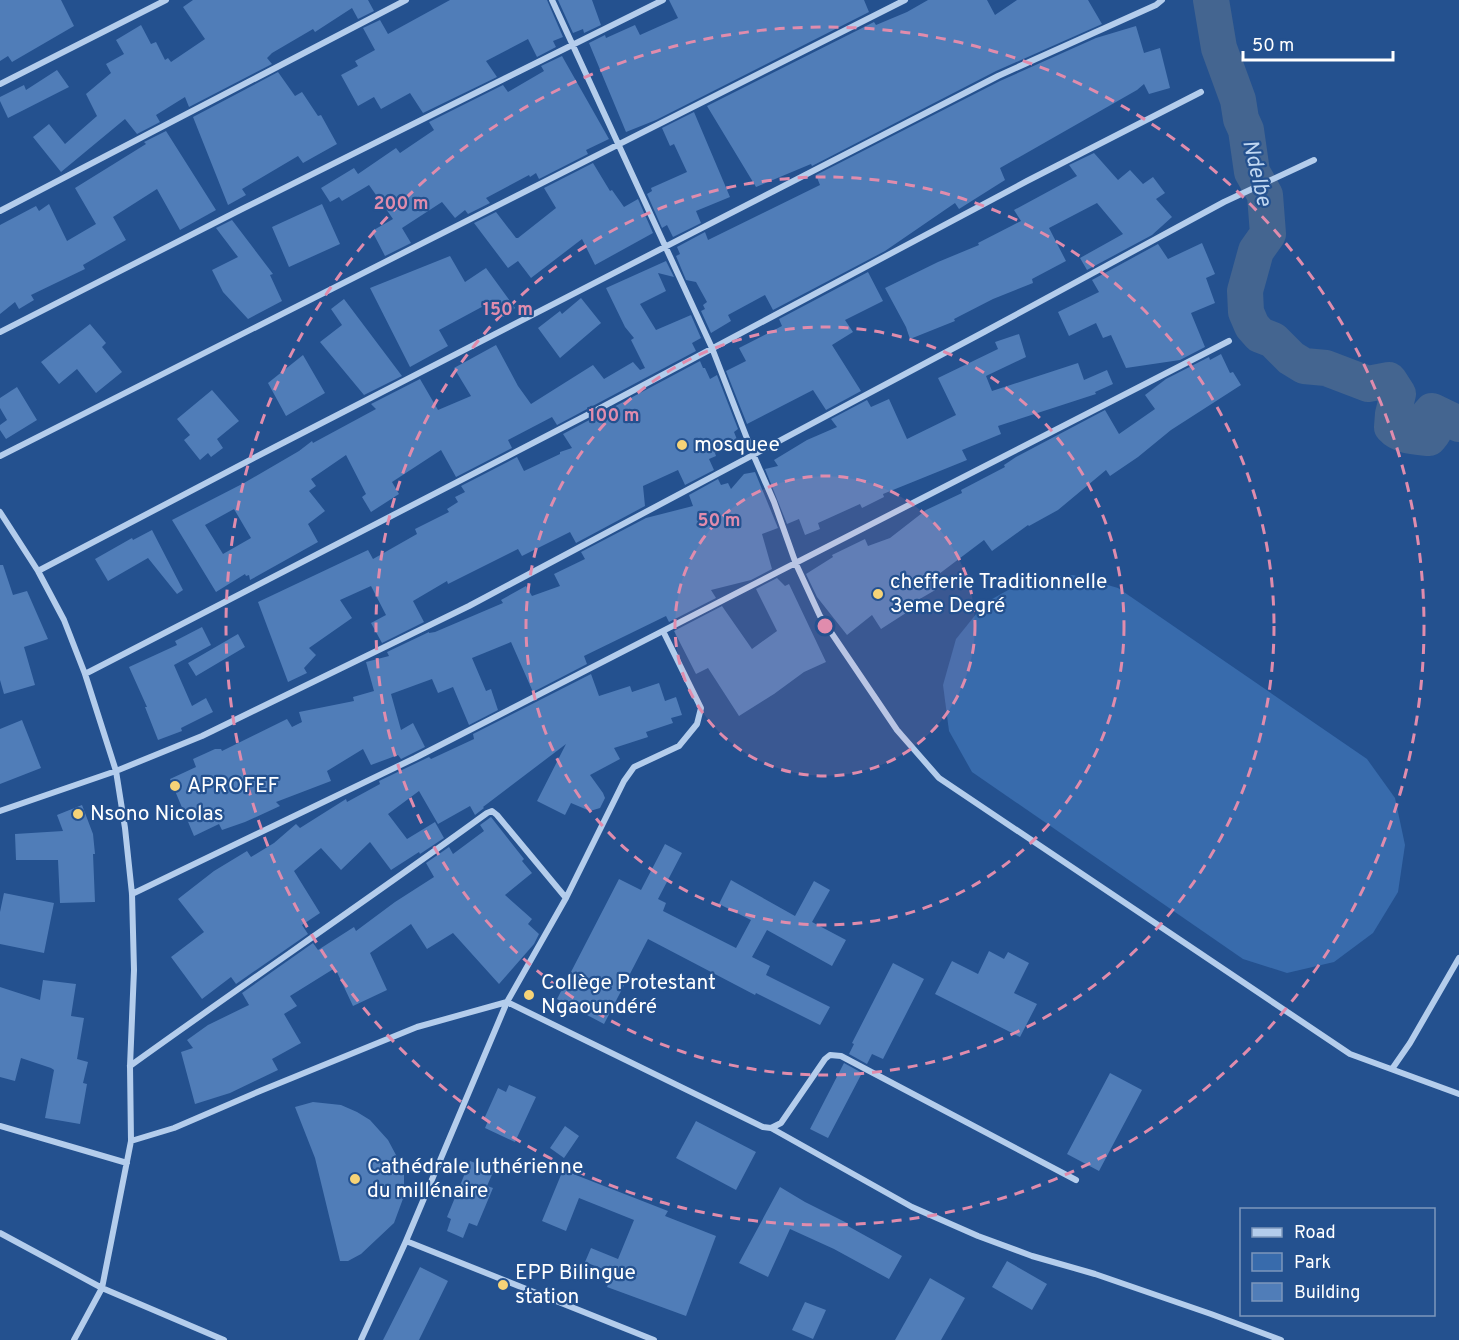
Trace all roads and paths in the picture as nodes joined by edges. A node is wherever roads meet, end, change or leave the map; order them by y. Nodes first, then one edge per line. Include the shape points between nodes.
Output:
1 (166, 0) edge
2 (406, 0) edge
3 (552, 0) edge
4 (663, 0) edge
5 (905, 0) edge
6 (1162, 0) edge
7 (573, 45) junction
8 (0, 84) edge
9 (1201, 92) dead end
10 (617, 143) junction
11 (1314, 160) dead end
12 (0, 211) edge
13 (664, 247) junction
14 (0, 332) edge
15 (1229, 341) dead end
16 (712, 348) junction
17 (753, 454) junction
18 (0, 456) edge
19 (0, 512) edge
20 (796, 564) junction
21 (38, 571) junction
22 (663, 631) junction
23 (85, 674) junction
24 (116, 771) junction
25 (0, 811) edge
26 (132, 894) junction
27 (566, 898) junction
28 (1459, 958) edge
29 (507, 1002) junction
30 (130, 1066) junction
31 (1392, 1070) junction
32 (1459, 1094) edge
33 (0, 1126) edge
34 (771, 1128) junction
35 (131, 1141) junction
36 (127, 1163) junction
37 (1076, 1180) dead end
38 (0, 1233) edge
39 (406, 1241) junction
40 (102, 1288) junction
41 (74, 1340) edge
42 (224, 1340) edge
43 (361, 1340) edge
44 (654, 1340) edge
45 (1281, 1340) edge

1 - 8 street
2 - 12 street
3 - 7 street
4 - 7 street
5 - 10 street
6 - 13 street via 998,76
7 - 10 street
7 - 14 street
9 - 16 street
10 - 13 street
10 - 18 street
11 - 17 street via 1214,207
13 - 16 street
13 - 21 street
15 - 20 street
16 - 17 street
16 - 23 street
17 - 20 street
17 - 24 street via 469,606 202,736
19 - 21 street
20 - 22 street
20 - 31 street via 820,616 857,672 897,730 939,778 1350,1054
21 - 23 street via 64,620
22 - 26 street via 415,758
22 - 27 street via 700,708 697,724 679,746 634,767
23 - 24 street
24 - 25 street
24 - 26 street
26 - 30 street
27 - 29 street
27 - 30 street via 492,811
28 - 31 street
29 - 34 street
29 - 35 street via 417,1027 174,1128
29 - 39 street
30 - 35 street
31 - 32 street
33 - 36 street
34 - 37 street via 781,1123 825,1059 830,1055 841,1056
34 - 45 street via 912,1207 978,1236
35 - 36 street
36 - 40 street
38 - 40 street
39 - 43 street
39 - 44 street
40 - 41 street
40 - 42 street

